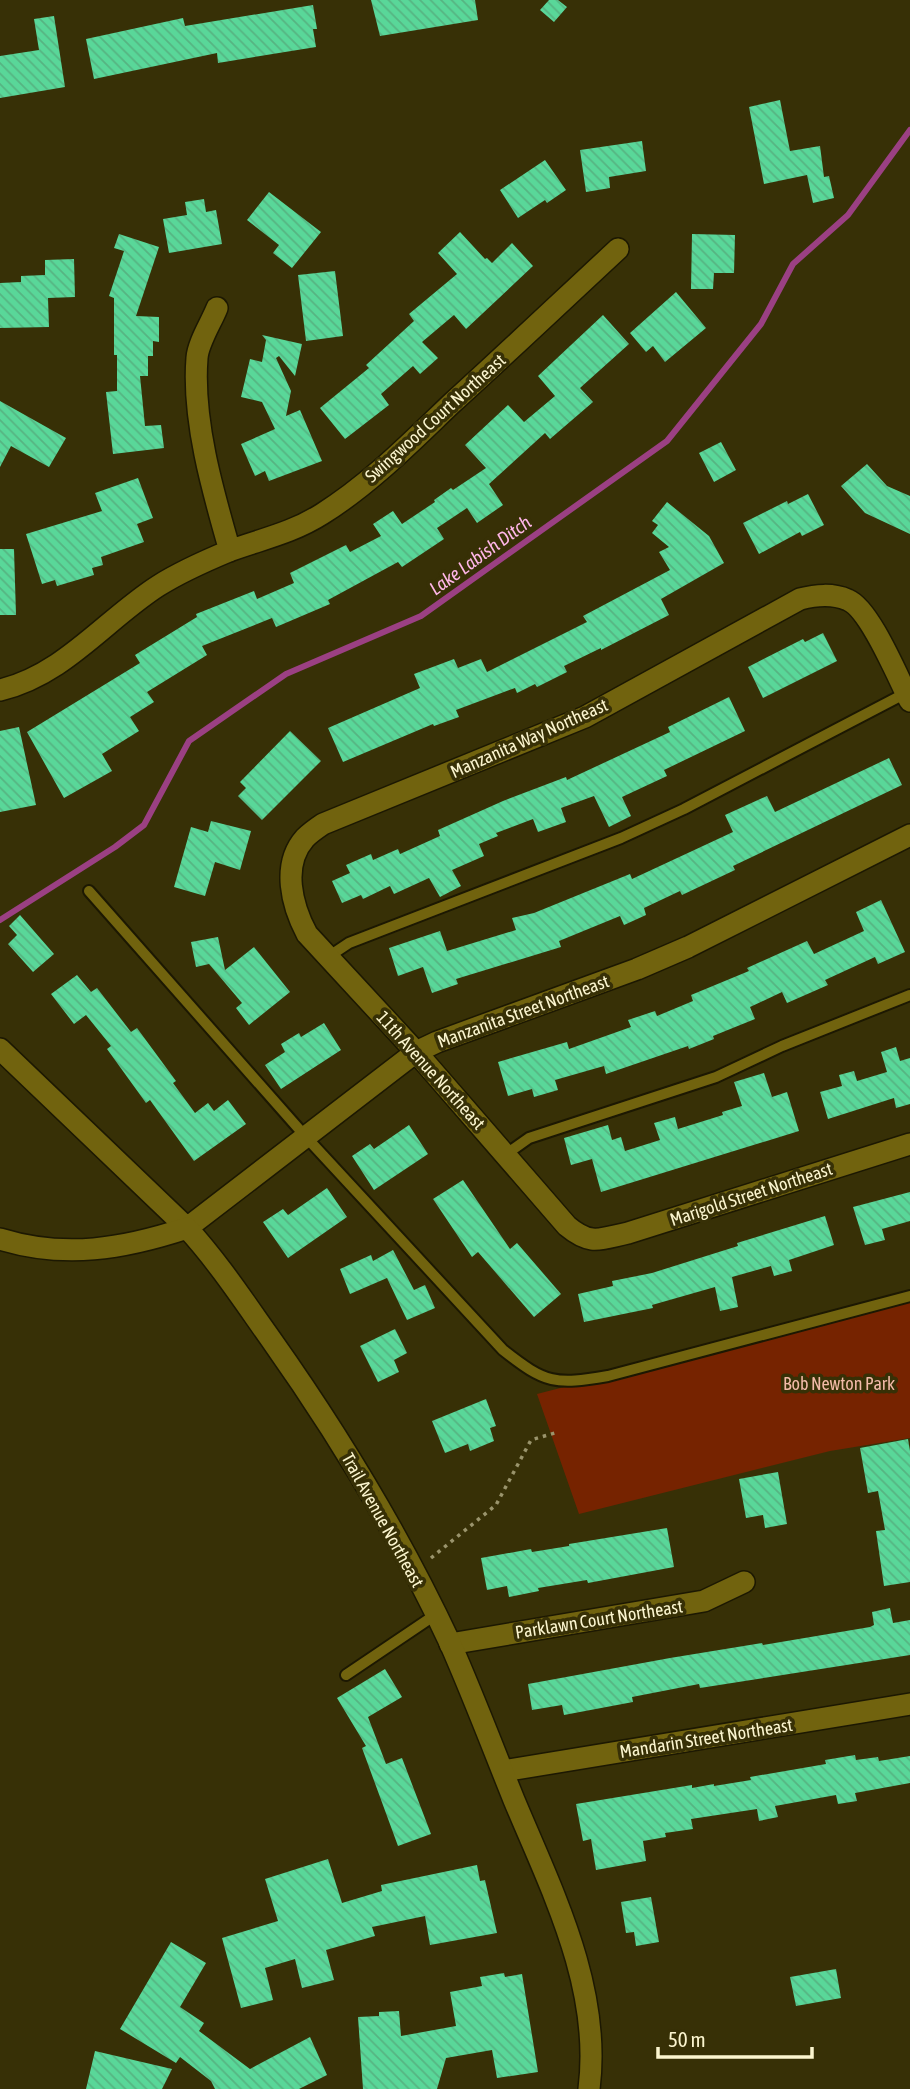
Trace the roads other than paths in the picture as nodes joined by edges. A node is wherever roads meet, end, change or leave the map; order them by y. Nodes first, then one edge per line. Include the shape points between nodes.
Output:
1 (618, 249) dead end
2 (217, 308) dead end
3 (230, 551) junction
4 (0, 690) edge
5 (908, 697) edge
6 (910, 835) edge
7 (290, 885) joint
8 (89, 891) dead end
9 (328, 957) junction
10 (910, 995) edge
11 (0, 1049) edge
12 (416, 1052) junction
13 (306, 1137) junction
14 (910, 1144) edge
15 (505, 1155) junction
16 (187, 1228) junction
17 (0, 1239) edge
18 (592, 1240) joint
19 (910, 1296) edge
20 (744, 1583) dead end
21 (436, 1615) junction
22 (450, 1644) junction
23 (346, 1675) dead end
24 (910, 1704) edge
25 (503, 1772) junction
26 (589, 2089) edge

1 - 3 street, Swingwood Court Northeast via 352,492 300,526
2 - 3 street via 197,356 199,409 207,463
3 - 4 street, Swingwood Court Northeast via 186,570 140,598 50,668
5 - 7 street, Manzanita Way Northeast via 870,622 850,600 817,595 800,599 585,717 323,824 304,839
5 - 9 lane via 621,838 349,943
6 - 12 street, Manzanita Street Northeast via 688,947
7 - 9 street, 11th Avenue Northeast via 296,915
8 - 13 lane
9 - 12 street, 11th Avenue Northeast
10 - 15 lane via 716,1077 529,1138
11 - 16 street, Trail Avenue Northeast
12 - 13 street, Manzanita Street Northeast
12 - 15 street, 11th Avenue Northeast
13 - 16 street, Manzanita Street Northeast
13 - 19 lane via 503,1350 552,1381 608,1376
14 - 18 street, Marigold Street Northeast via 628,1233
15 - 18 street, 11th Avenue Northeast via 567,1226
16 - 17 street, Manzanita Street Northeast via 130,1244 77,1251 41,1249
16 - 21 street, Trail Avenue Northeast via 304,1387 376,1502
20 - 22 street, Parklawn Court Northeast via 704,1601
21 - 22 street, Trail Avenue Northeast
21 - 23 lane
22 - 25 street, Trail Avenue Northeast
24 - 25 street, Mandarin Street Northeast
25 - 26 street, Trail Avenue Northeast via 580,1973 591,2043

